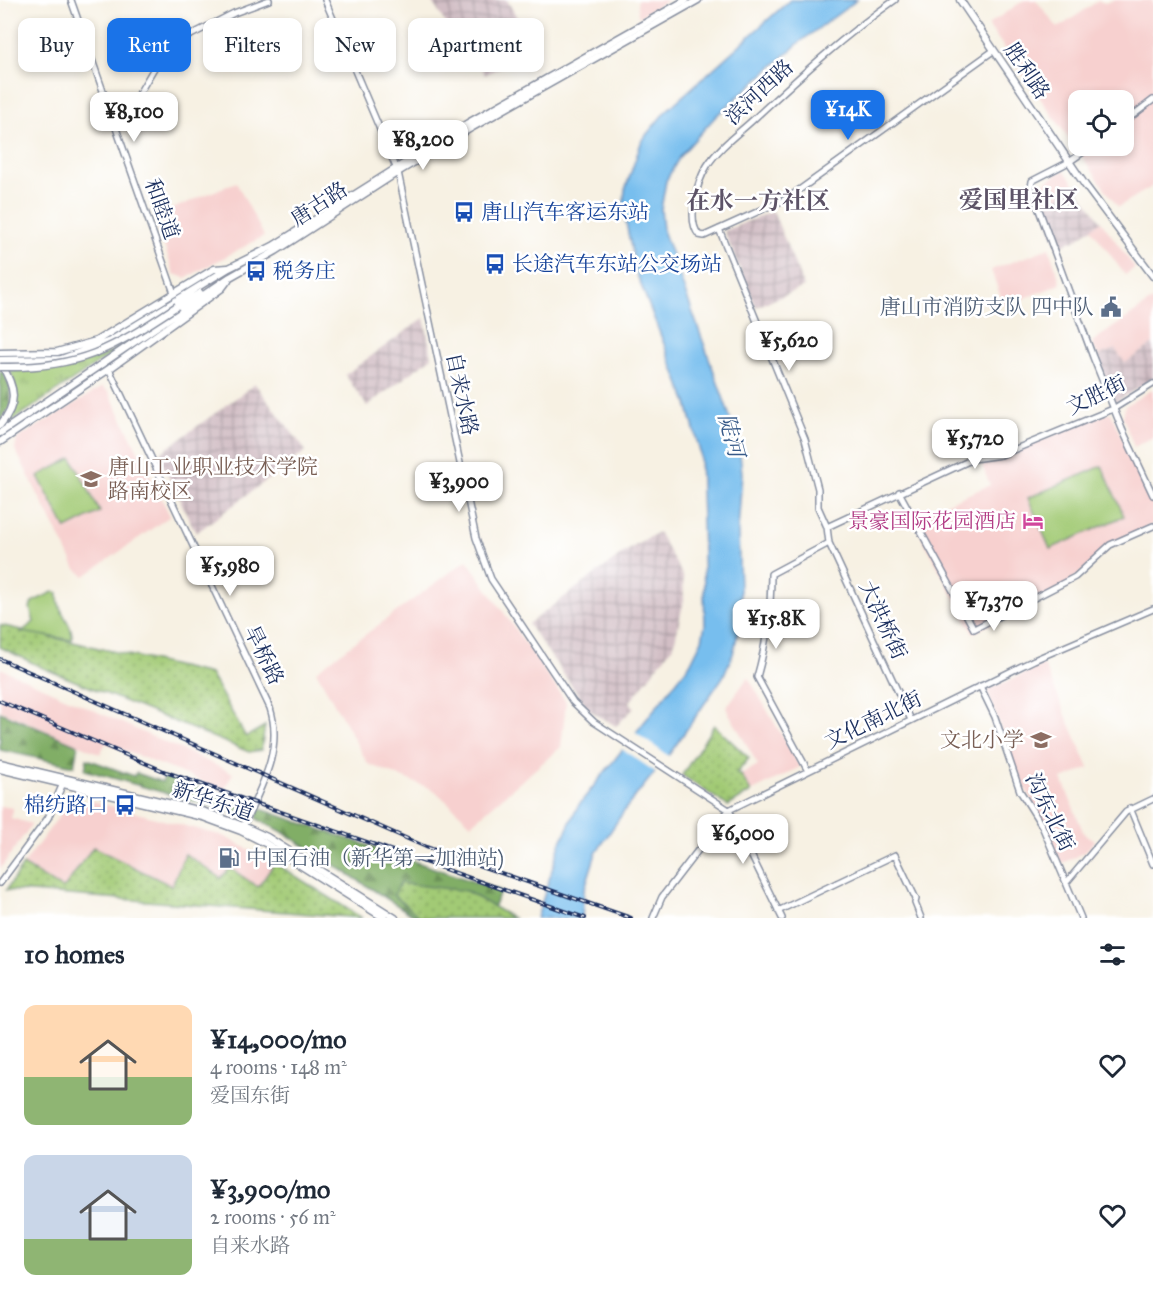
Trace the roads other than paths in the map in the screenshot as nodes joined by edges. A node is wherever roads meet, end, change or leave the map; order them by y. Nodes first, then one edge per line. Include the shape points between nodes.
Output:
1 (71, 0) edge
2 (269, 0) edge
3 (325, 0) edge
4 (686, 0) edge
5 (698, 0) edge
6 (895, 0) edge
7 (960, 0) edge
8 (993, 51) junction
9 (1153, 100) edge
10 (109, 109) junction
11 (1134, 114) edge
12 (1078, 156) edge
13 (1069, 162) junction
14 (397, 170) junction
15 (719, 229) junction
16 (229, 268) junction
17 (1153, 276) edge
18 (230, 277) junction
19 (174, 293) junction
20 (177, 306) junction
21 (0, 353) edge
22 (0, 363) edge
23 (109, 369) junction
24 (1153, 384) edge
25 (1113, 409) junction
26 (0, 425) edge
27 (0, 433) edge
28 (0, 442) edge
29 (899, 492) junction
30 (1153, 495) edge
31 (1153, 526) edge
32 (826, 530) junction
33 (829, 543) junction
34 (1153, 609) edge
35 (980, 686) junction
36 (911, 720) junction
37 (0, 763) edge
38 (0, 769) edge
39 (808, 771) junction
40 (64, 782) junction
41 (1153, 799) edge
42 (1130, 808) junction
43 (729, 810) junction
44 (242, 828) junction
45 (1153, 864) edge
46 (0, 883) edge
47 (1066, 883) junction
48 (778, 911) junction
49 (384, 918) edge
50 (395, 918) edge
51 (652, 918) edge
52 (782, 918) edge
53 (921, 918) edge
54 (1081, 918) edge

1 - 10 street, 和睦道
2 - 10 street via 234,13 172,47 157,63 137,97
3 - 14 street, 自来水路
4 - 14 main road, 唐古路 via 468,123
5 - 14 main road, 唐古路
6 - 15 street, 滨河西路 via 840,41 716,154 699,180 694,213 699,235
7 - 8 main road, 胜利路
8 - 13 main road, 胜利路
8 - 15 street via 788,198
9 - 11 street
10 - 19 street, 和睦道
12 - 13 street
13 - 17 main road, 胜利路
13 - 25 street via 1032,181 1031,188
14 - 16 main road, 唐古路 via 273,246
14 - 18 main road, 唐古路
14 - 43 street, 自来水路 via 482,559 503,599 573,702 594,722
15 - 32 street, 大洪桥街 via 805,439
16 - 19 main road via 214,269
16 - 20 main road, 唐古路
18 - 20 main road
18 - 23 main road via 222,288
19 - 21 main road via 115,331 77,348 32,354
20 - 22 main road, bridge via 123,341 80,360 31,368
20 - 27 main road, 唐古路
22 - 26 main road via 14,395 11,410
23 - 28 main road
23 - 44 street, 旱桥路 via 275,723 271,761
24 - 25 street, 文胜街
25 - 29 street, 文胜街 via 1001,455 973,459
25 - 30 street
29 - 31 street via 974,629 1075,577 1110,545
29 - 32 street, 文胜街
32 - 33 street, 大洪桥街
33 - 36 street, 大洪桥街
33 - 39 street via 771,574 767,641 757,676
34 - 35 street, 文化南北街
35 - 36 street, 文化南北街
35 - 47 street, 沟东北街 via 995,717 1016,782 1042,826
36 - 39 street, 文化南北街
37 - 40 main road, 新华东道
38 - 40 main road, 新华东道
39 - 43 street, 文化南北街
40 - 44 main road, 新华东道
40 - 46 street via 48,818
41 - 42 street
42 - 45 street
42 - 47 street
43 - 48 street
43 - 51 street, 文化南北街 via 662,897
44 - 49 main road, 新华东道
44 - 50 main road, 新华东道 via 267,837
47 - 54 street, 沟东北街
48 - 52 street
48 - 53 street via 896,855

